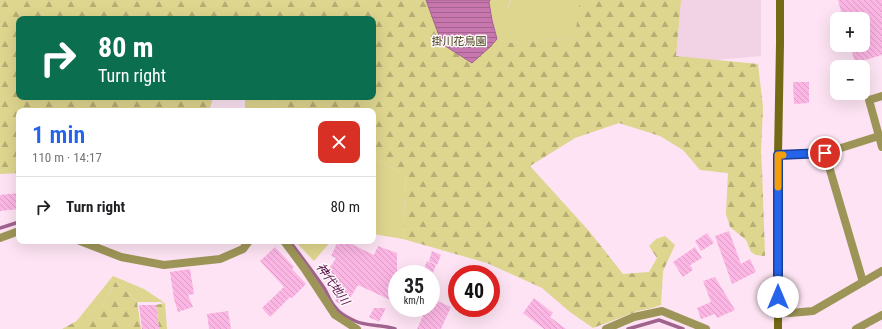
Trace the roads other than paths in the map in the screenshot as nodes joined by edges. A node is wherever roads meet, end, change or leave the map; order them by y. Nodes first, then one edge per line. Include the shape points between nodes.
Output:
1 (780, 0) edge
2 (882, 96) edge
3 (879, 136) junction
4 (882, 147) edge
5 (825, 153) junction
6 (778, 155) junction
7 (16, 232) edge
8 (0, 238) edge
9 (88, 244) edge
10 (247, 244) edge
11 (286, 244) edge
12 (882, 272) edge
13 (862, 282) junction
14 (778, 312) junction
15 (882, 315) edge
16 (357, 329) edge
17 (606, 329) edge
18 (706, 329) edge
19 (778, 329) edge
20 (856, 329) edge

1 - 6 street
2 - 3 street via 869,100
3 - 4 street
3 - 5 street
5 - 6 street
5 - 13 street
6 - 14 street
7 - 8 street
9 - 10 street via 121,257 164,265 220,259 243,249
11 - 16 street via 335,314
12 - 13 street
13 - 14 street via 813,311
14 - 19 street
15 - 20 street
17 - 18 street via 634,317 662,311

